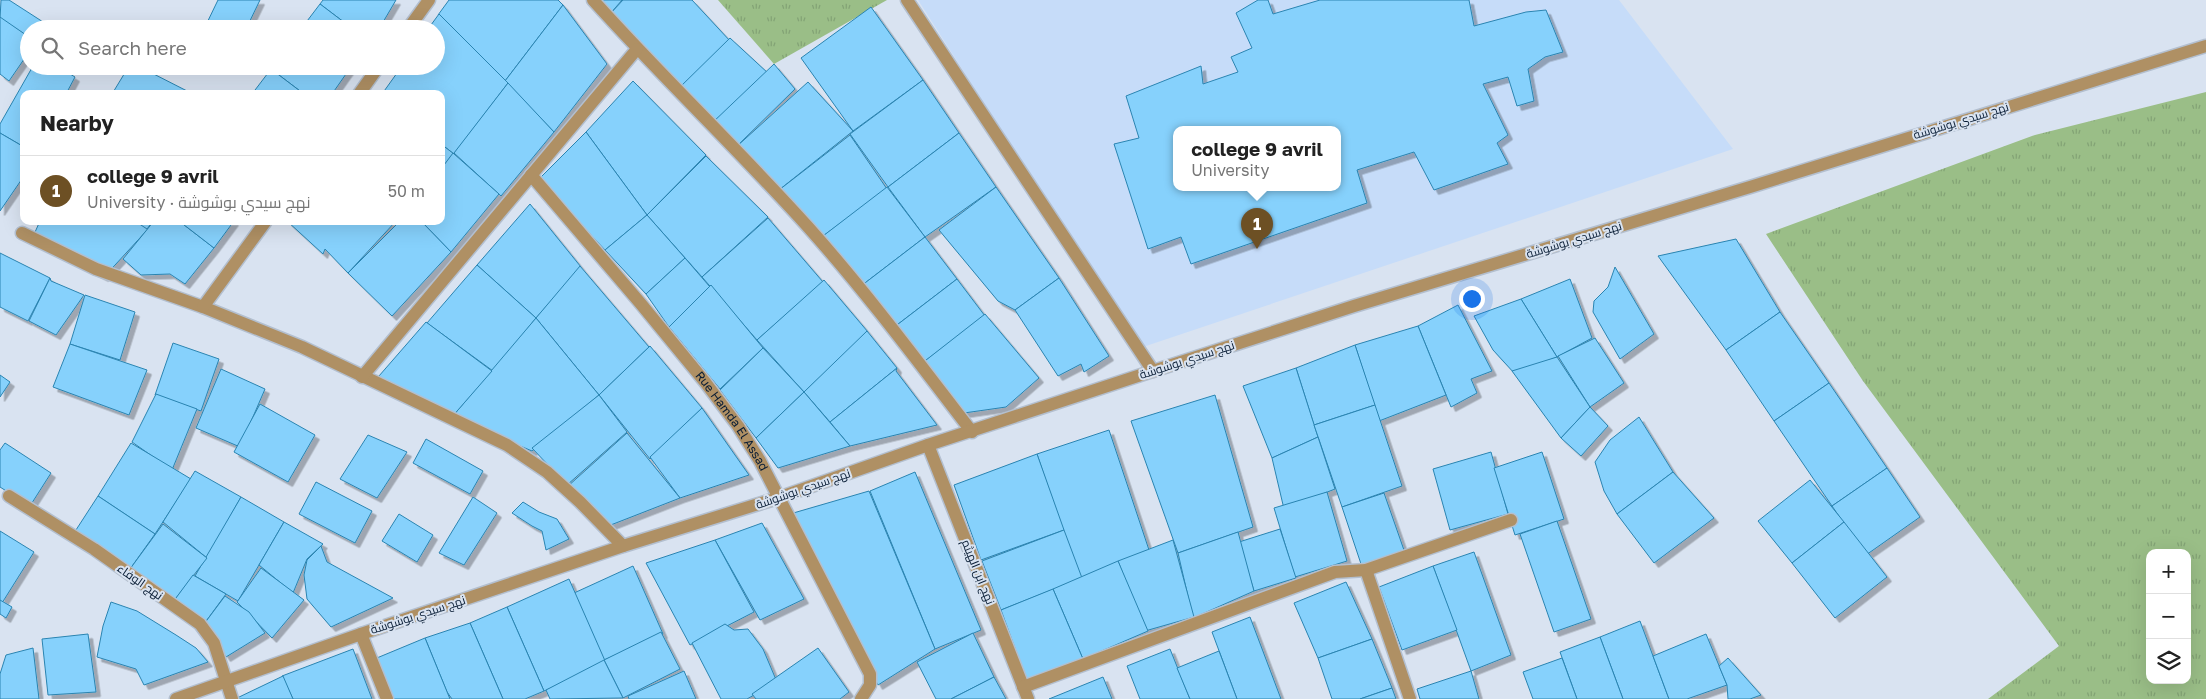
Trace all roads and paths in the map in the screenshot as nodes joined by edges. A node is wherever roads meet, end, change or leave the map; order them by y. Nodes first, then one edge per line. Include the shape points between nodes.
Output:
1 (429, 0) edge
2 (593, 0) edge
3 (907, 0) edge
4 (415, 20) edge
5 (2206, 46) edge
6 (637, 49) junction
7 (372, 75) edge
8 (361, 90) edge
9 (531, 175) junction
10 (263, 225) edge
11 (22, 233) dead end
12 (203, 306) junction
13 (1153, 371) junction
14 (362, 377) junction
15 (972, 432) junction
16 (928, 445) junction
17 (10, 496) dead end
18 (778, 498) junction
19 (1511, 520) dead end
20 (623, 546) junction
21 (1366, 570) junction
22 (360, 634) junction
23 (226, 682) junction
24 (1023, 687) junction
25 (176, 699) edge
26 (232, 699) edge
27 (388, 699) edge
28 (861, 699) edge
29 (1028, 699) edge
30 (1410, 699) edge

1 - 4 street
2 - 6 street
3 - 13 street
5 - 13 street, نهج سيدي بوشوشة via 1354,306
6 - 9 street
6 - 15 street via 810,229 880,312
7 - 8 street
9 - 14 street
9 - 18 street, Rue Hamda El Assad via 705,382 760,461
10 - 12 street
11 - 12 street via 96,269
12 - 14 street
13 - 15 street, نهج سيدي بوشوشة
14 - 20 street via 507,445 546,472
15 - 16 street, نهج سيدي بوشوشة
16 - 18 street, نهج سيدي بوشوشة
16 - 24 street, نهج ابن الهيثم
17 - 23 street, نهج الوفاء via 94,549 200,624 214,643
18 - 20 street, نهج سيدي بوشوشة
18 - 28 street, Rue Hamda El Assad via 870,674 870,685
19 - 21 street
20 - 22 street, نهج سيدي بوشوشة
21 - 24 street via 1335,572
21 - 30 street
22 - 23 street, نهج سيدي بوشوشة
22 - 27 street
23 - 25 street, نهج سيدي بوشوشة
23 - 26 street, نهج الوفاء
24 - 29 street, نهج ابن الهيثم

